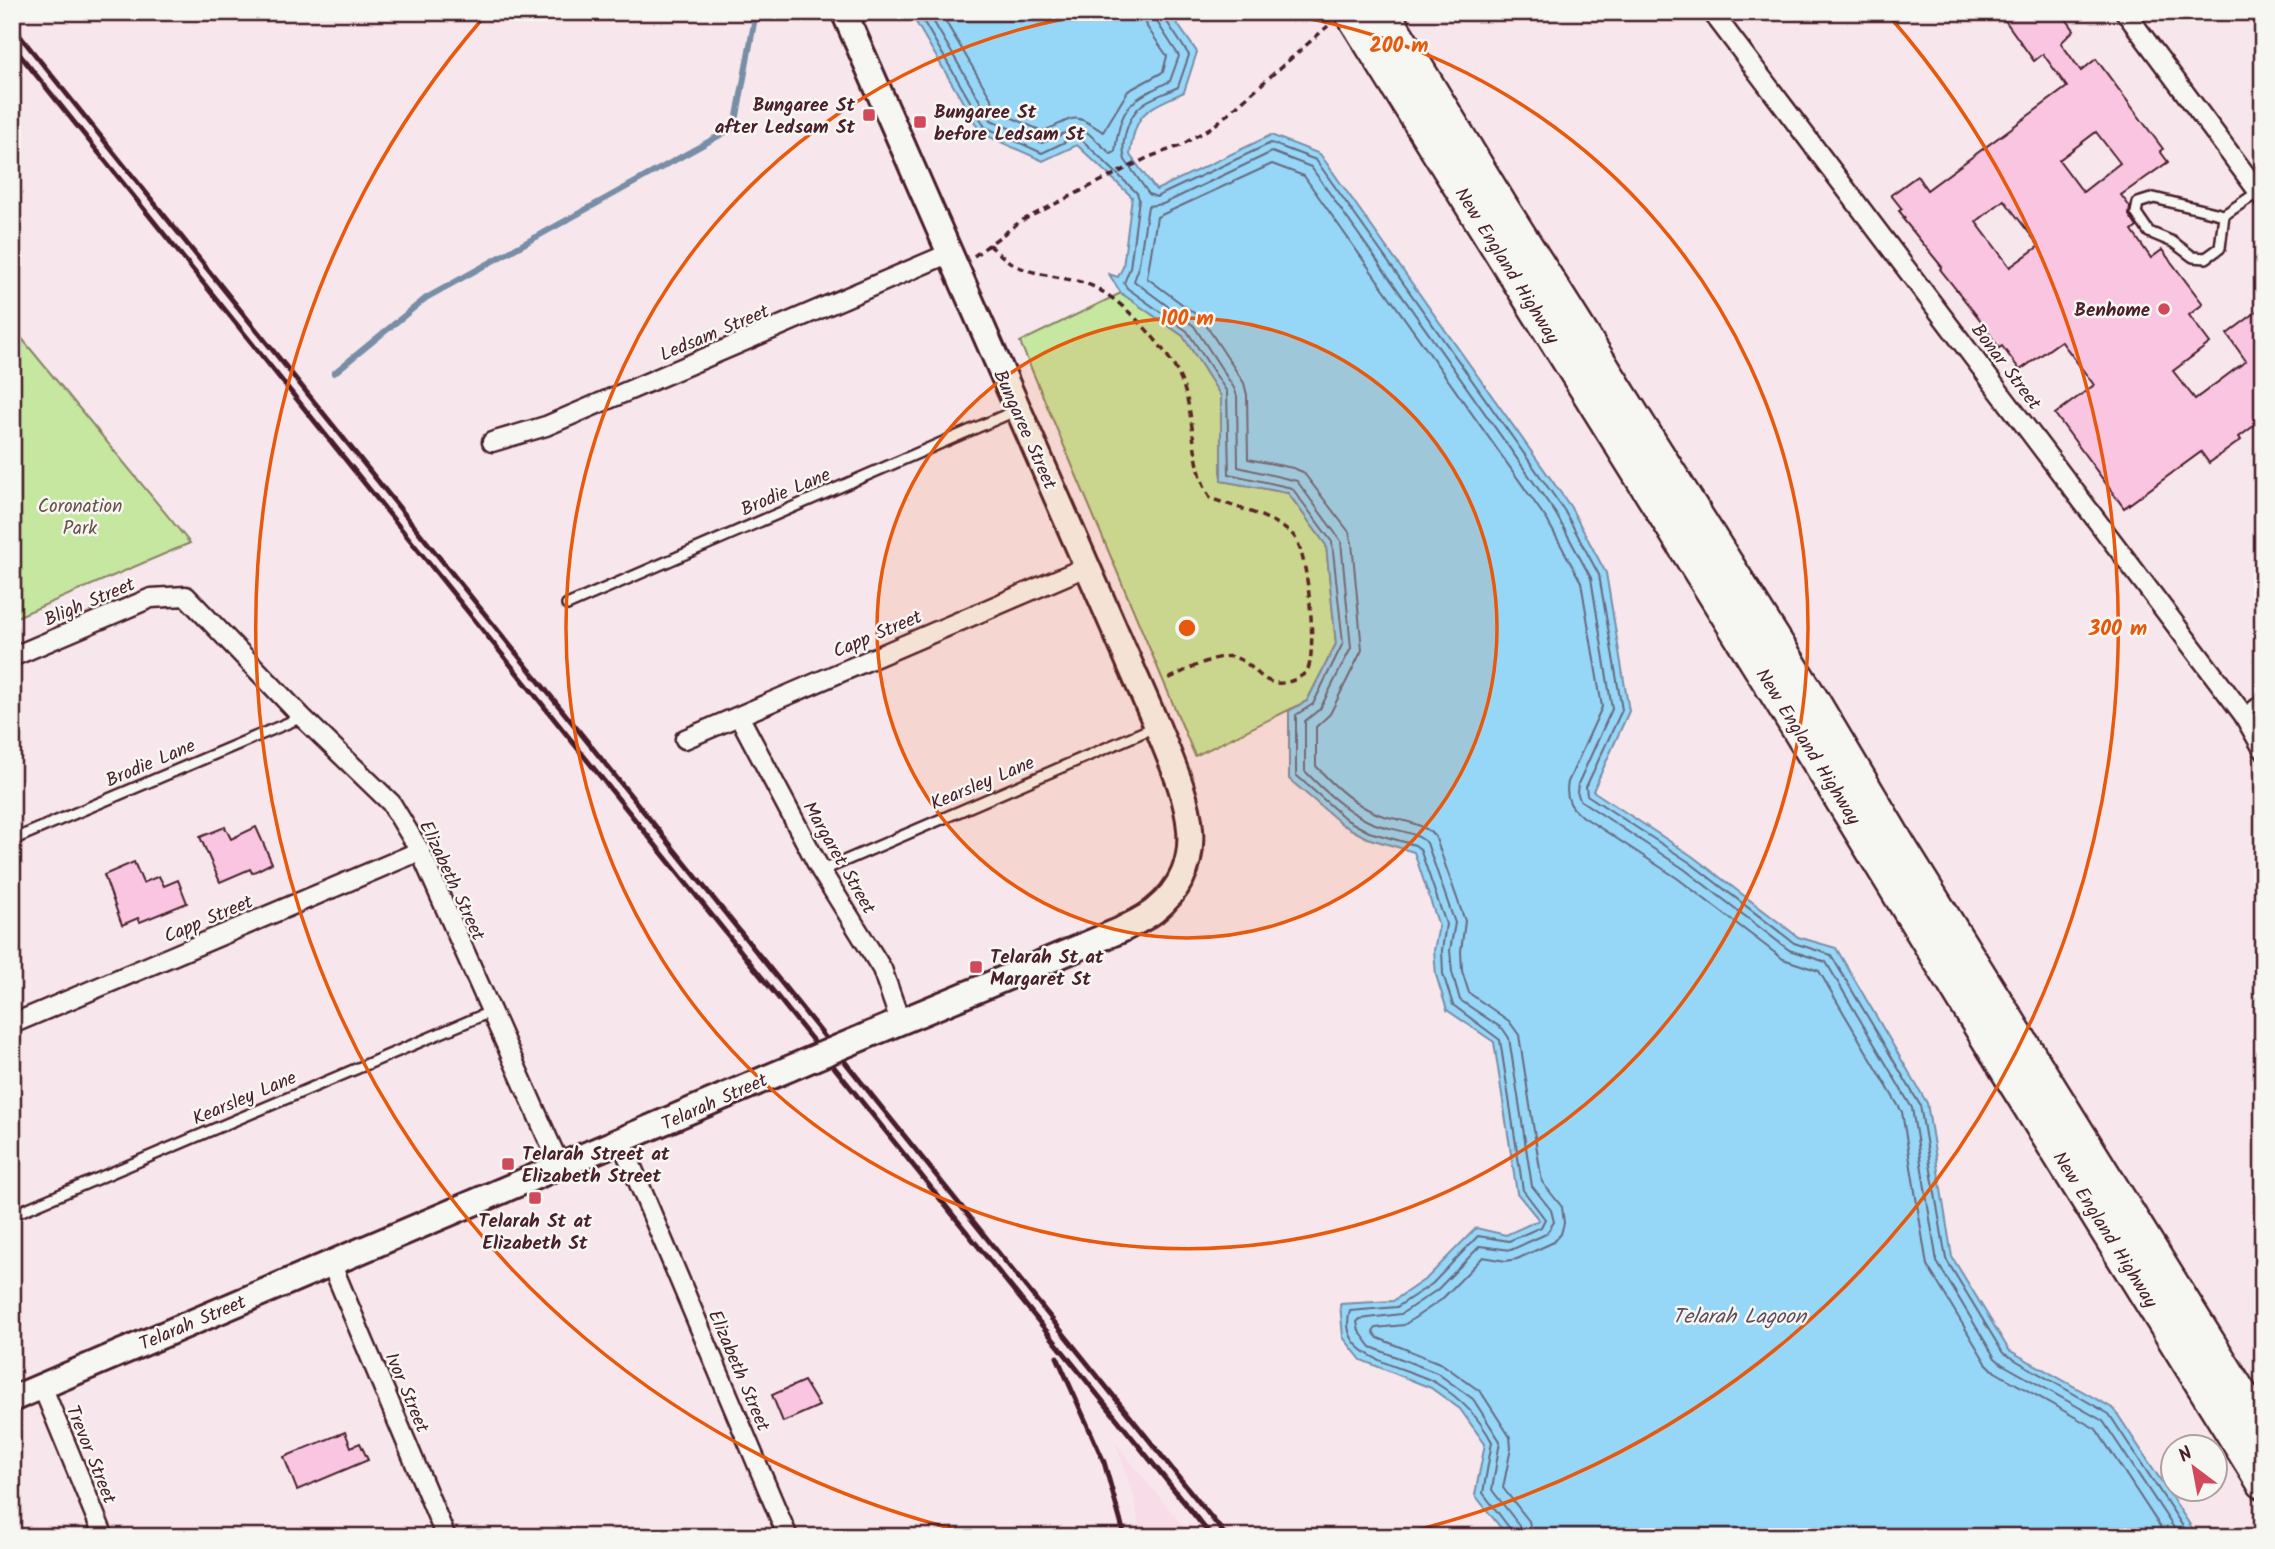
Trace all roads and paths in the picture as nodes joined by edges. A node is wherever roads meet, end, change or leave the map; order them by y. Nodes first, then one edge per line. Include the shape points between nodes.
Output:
1 (844, 12) edge
2 (1383, 12) edge
3 (1712, 12) edge
4 (2125, 12) edge
5 (1342, 17) edge
6 (2261, 195) edge
7 (2224, 215) junction
8 (989, 245) junction
9 (960, 255) junction
10 (1017, 410) junction
11 (492, 442) dead end
12 (1086, 567) junction
13 (186, 596) joint
14 (567, 605) dead end
15 (12, 657) edge
16 (1168, 679) dead end
17 (2263, 698) edge
18 (2243, 714) junction
19 (739, 716) junction
20 (302, 717) junction
21 (1157, 726) junction
22 (685, 739) dead end
23 (2263, 749) edge
24 (12, 840) edge
25 (1191, 850) joint
26 (420, 851) junction
27 (821, 871) junction
28 (490, 1012) junction
29 (900, 1021) junction
30 (12, 1024) edge
31 (621, 1141) junction
32 (560, 1166) junction
33 (12, 1215) edge
34 (331, 1263) junction
35 (42, 1386) junction
36 (12, 1399) edge
37 (2263, 1430) edge
38 (2263, 1482) edge
39 (104, 1537) edge
40 (446, 1537) edge
41 (788, 1537) edge

1 - 9 street, Bungaree Street
2 - 37 highway, New England Highway
3 - 18 street, Bonar Street
4 - 6 street
5 - 8 path via 1214,125 1180,146 1021,221
5 - 38 highway, New England Highway via 1786,709
6 - 7 lane
7 - 7 lane via 2220,248 2206,258 2193,257 2149,232 2136,213 2138,203 2154,198
8 - 9 path
8 - 16 path via 1018,267 1089,284 1111,297 1154,337 1182,381 1201,482 1210,498 1269,519 1295,536 1310,590 1307,671 1295,680 1276,684 1230,656
9 - 10 street, Bungaree Street
9 - 11 street, Ledsam Street via 547,426
10 - 12 street, Bungaree Street
10 - 14 lane, Brodie Lane
12 - 19 street, Capp Street
12 - 21 street, Bungaree Street
13 - 15 street, Bligh Street via 151,598
13 - 20 street, Elizabeth Street
17 - 18 lane
18 - 23 street, Bonar Street
19 - 22 street, Capp Street
19 - 27 street, Margaret Street
20 - 24 lane, Brodie Lane
20 - 26 street, Elizabeth Street via 391,803
21 - 25 street, Bungaree Street via 1186,798
21 - 27 lane, Kearsley Lane
25 - 29 street, Telarah Street via 1178,886 1154,911 1121,930
26 - 28 street, Elizabeth Street
26 - 30 street, Capp Street
27 - 29 street, Margaret Street via 882,969
28 - 32 street, Elizabeth Street
28 - 33 lane, Kearsley Lane
29 - 31 street, Telarah Street, bridge
31 - 32 street, Telarah Street
31 - 41 street, Elizabeth Street
32 - 34 street, Telarah Street
34 - 35 street, Telarah Street
34 - 40 street, Ivor Street
35 - 36 street, Telarah Street
35 - 39 street, Trevor Street

